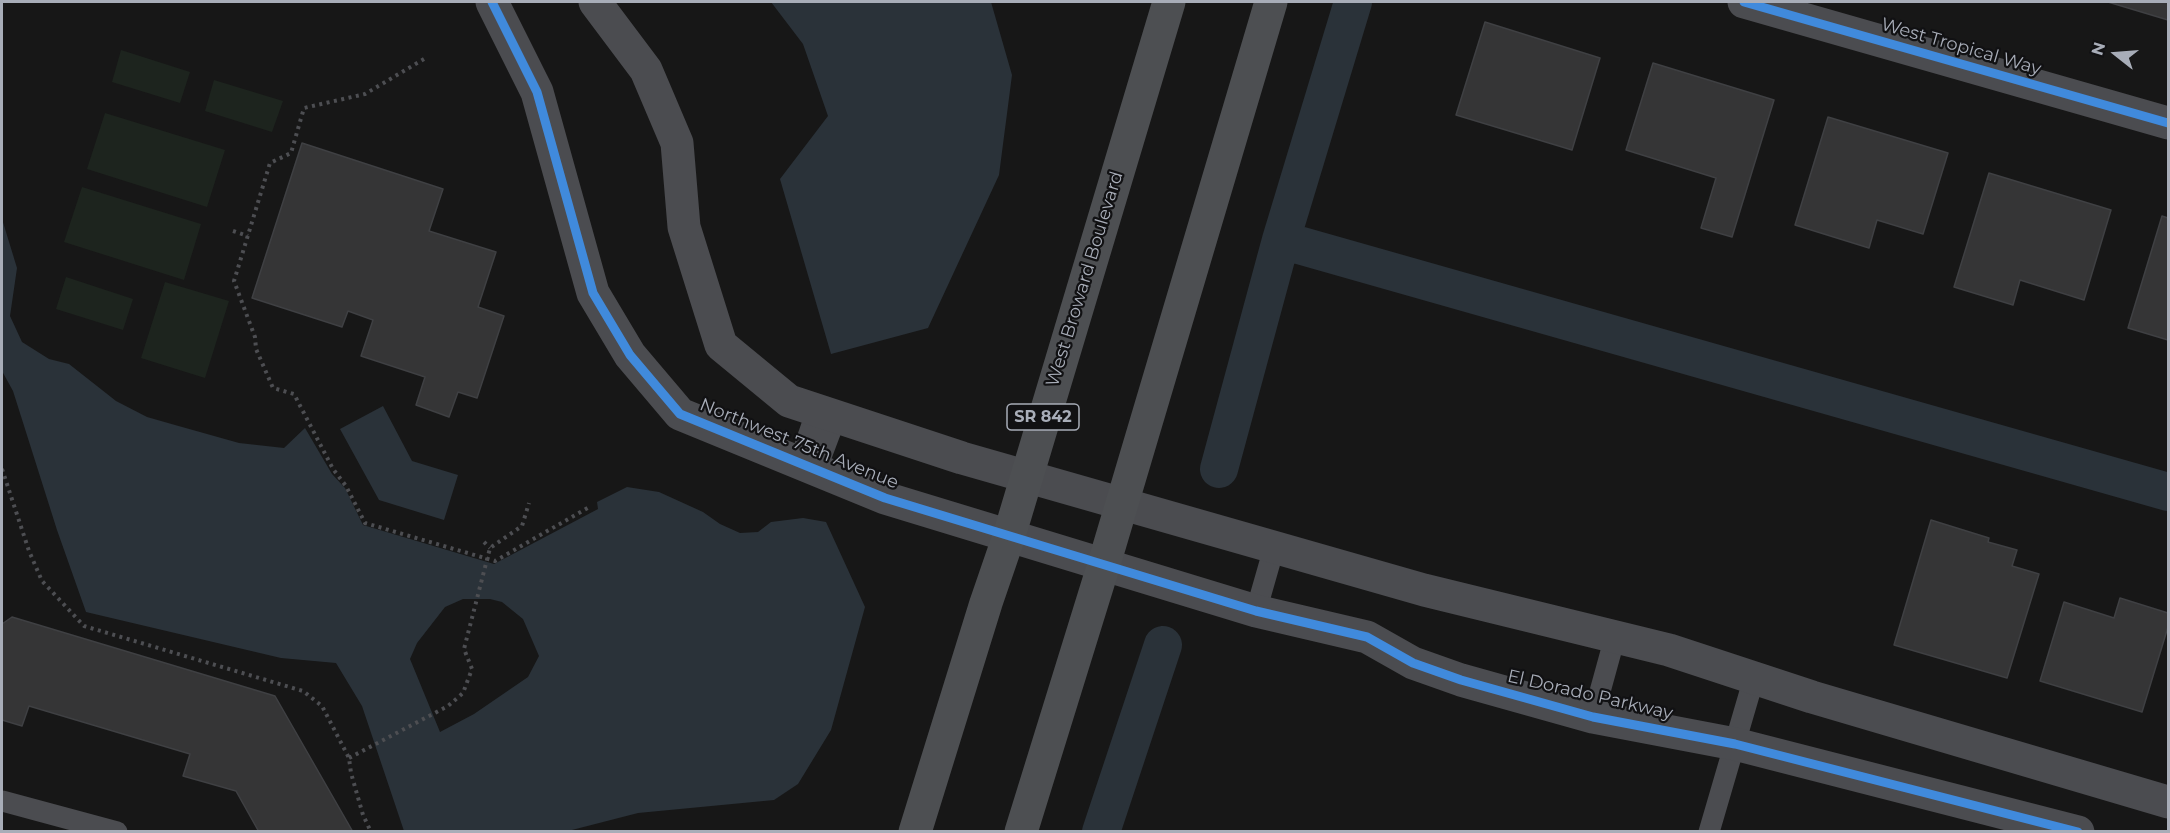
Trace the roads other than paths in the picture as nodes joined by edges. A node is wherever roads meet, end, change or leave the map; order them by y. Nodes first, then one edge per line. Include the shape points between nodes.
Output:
1 (492, 2) edge
2 (595, 2) edge
3 (1169, 2) edge
4 (1271, 2) edge
5 (1744, 2) edge
6 (2169, 123) edge
7 (827, 414) junction
8 (807, 466) junction
9 (1026, 476) junction
10 (1121, 505) junction
11 (1009, 536) junction
12 (1274, 548) junction
13 (1104, 564) junction
14 (1256, 611) junction
15 (1615, 637) junction
16 (1754, 678) junction
17 (1593, 717) junction
18 (1734, 744) junction
19 (2088, 780) junction
20 (2, 801) edge
21 (2169, 802) edge
22 (117, 831) edge
23 (915, 831) edge
24 (1021, 831) edge
25 (1709, 831) edge
26 (2074, 831) edge

1 - 8 street, Northwest 75th Avenue via 537,93 593,293 630,355 680,414
2 - 7 street, Northwest 75th Avenue via 646,70 677,143 684,227 721,345 789,401
3 - 9 main road, West Broward Boulevard / SR 842
4 - 10 main road
5 - 6 street, West Tropical Way
7 - 8 lane
7 - 9 street, Northwest 75th Avenue
8 - 11 street, Northwest 75th Avenue via 885,498
9 - 10 street, Northwest 75th Avenue
9 - 11 main road, West Broward Boulevard / SR 842
10 - 12 street
10 - 13 main road
11 - 13 street, Northwest 75th Avenue
11 - 23 main road, West Broward Boulevard / SR 842
12 - 14 lane
12 - 15 street via 1424,591
13 - 14 street, El Dorado Parkway
13 - 24 main road
14 - 17 street, El Dorado Parkway via 1367,637 1422,667
15 - 16 street
15 - 17 lane
16 - 18 lane
16 - 19 street
17 - 18 street, El Dorado Parkway
18 - 25 lane
18 - 26 street, El Dorado Parkway
19 - 21 street
19 - 26 street
20 - 22 lane

